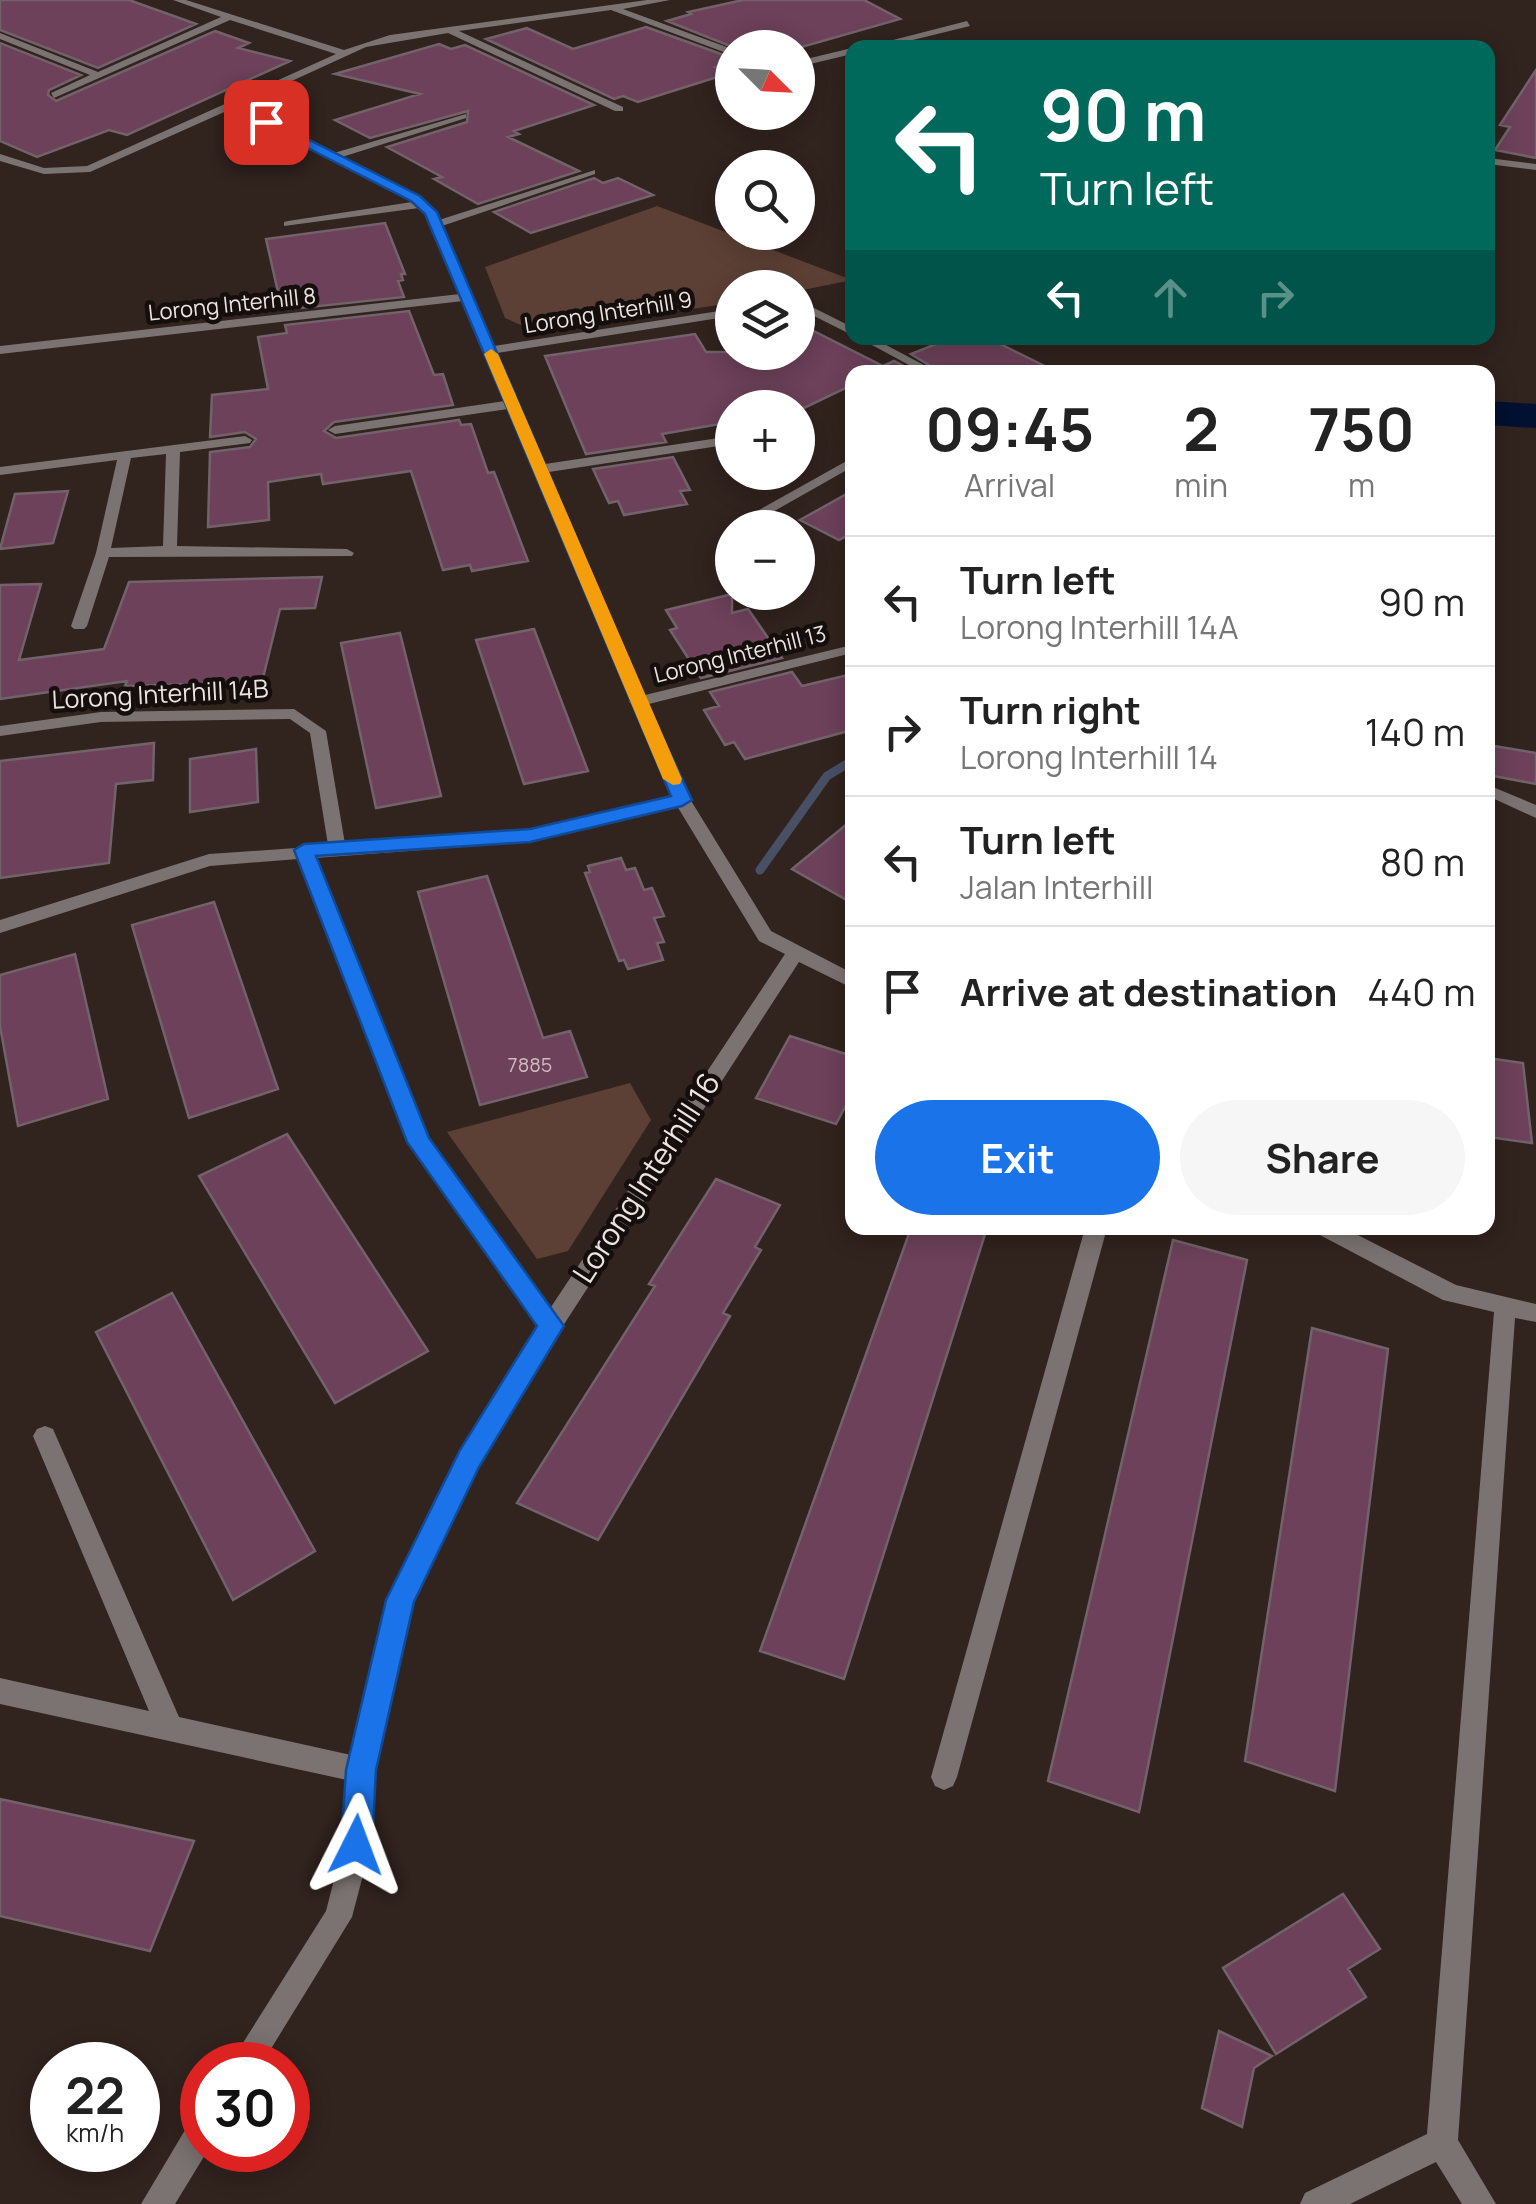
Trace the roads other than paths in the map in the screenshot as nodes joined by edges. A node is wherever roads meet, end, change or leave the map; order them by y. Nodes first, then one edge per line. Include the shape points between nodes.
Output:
1 (176, 0) edge
2 (666, 0) edge
3 (611, 8) junction
4 (229, 18) junction
5 (967, 24) dead end
6 (449, 30) junction
7 (0, 36) edge
8 (900, 40) edge
9 (715, 46) edge
10 (343, 53) junction
11 (845, 53) edge
12 (815, 60) edge
13 (95, 74) junction
14 (54, 95) dead end
15 (232, 105) junction
16 (618, 109) dead end
17 (462, 116) dead end
18 (0, 157) edge
19 (333, 157) junction
20 (1495, 162) edge
21 (1536, 168) edge
22 (591, 172) dead end
23 (422, 204) junction
24 (288, 224) dead end
25 (437, 224) junction
26 (468, 297) junction
27 (815, 312) edge
28 (715, 315) edge
29 (845, 328) edge
30 (879, 345) edge
31 (0, 350) edge
32 (490, 350) junction
33 (917, 365) edge
34 (513, 404) junction
35 (335, 430) dead end
36 (245, 440) dead end
37 (715, 443) edge
38 (174, 450) junction
39 (126, 456) junction
40 (845, 466) edge
41 (540, 470) junction
42 (0, 471) edge
43 (766, 510) edge
44 (170, 550) junction
45 (348, 552) dead end
46 (103, 554) junction
47 (80, 626) dead end
48 (845, 651) edge
49 (637, 702) junction
50 (0, 731) edge
51 (1495, 793) edge
52 (682, 800) junction
53 (1536, 812) edge
54 (337, 848) junction
55 (304, 850) junction
56 (0, 926) edge
57 (794, 953) junction
58 (845, 978) edge
59 (1094, 1235) edge
60 (1339, 1235) edge
61 (1506, 1308) junction
62 (1536, 1313) edge
63 (551, 1326) junction
64 (44, 1436) dead end
65 (0, 1691) edge
66 (170, 1728) junction
67 (361, 1770) junction
68 (944, 1777) dead end
69 (259, 2042) edge
70 (1442, 2142) junction
71 (180, 2166) edge
72 (156, 2204) edge
73 (1316, 2204) edge
74 (1480, 2204) edge

1 - 4 street
2 - 3 street
3 - 6 street
3 - 9 street
4 - 10 street
4 - 13 street
5 - 8 street
6 - 10 street
6 - 16 street
7 - 13 street
10 - 15 street
11 - 12 street
13 - 14 street
15 - 18 street via 72,174 36,173
15 - 19 street
17 - 19 street
19 - 23 street
20 - 21 street
22 - 25 street
23 - 24 street
23 - 25 street
25 - 26 street
26 - 31 street, Lorong Interhill 8
26 - 32 street
27 - 29 street
28 - 32 street, Lorong Interhill 9
30 - 33 street
32 - 34 street
34 - 35 street
34 - 41 street
36 - 38 street
37 - 41 street
38 - 39 street
38 - 44 street
39 - 42 street
39 - 46 street
40 - 43 street
41 - 49 street
44 - 45 street
44 - 46 street
46 - 47 street
48 - 49 street, Lorong Interhill 13
49 - 52 street
50 - 54 street, Lorong Interhill 14B via 101,717 294,714 318,730
51 - 53 street
52 - 54 street via 530,836
52 - 57 street via 765,936
54 - 55 street
55 - 56 street via 209,860
55 - 63 street via 419,1142
57 - 58 street
57 - 63 street, Lorong Interhill 16
59 - 68 street
60 - 61 street via 1451,1293
61 - 62 street
61 - 70 street
63 - 67 street, Lorong Interhill 16 via 469,1458 400,1600
64 - 66 street
65 - 66 street
66 - 67 street
67 - 69 street, Lorong Interhill 16 via 356,1845 338,1917
70 - 73 street
70 - 74 street
71 - 72 street

